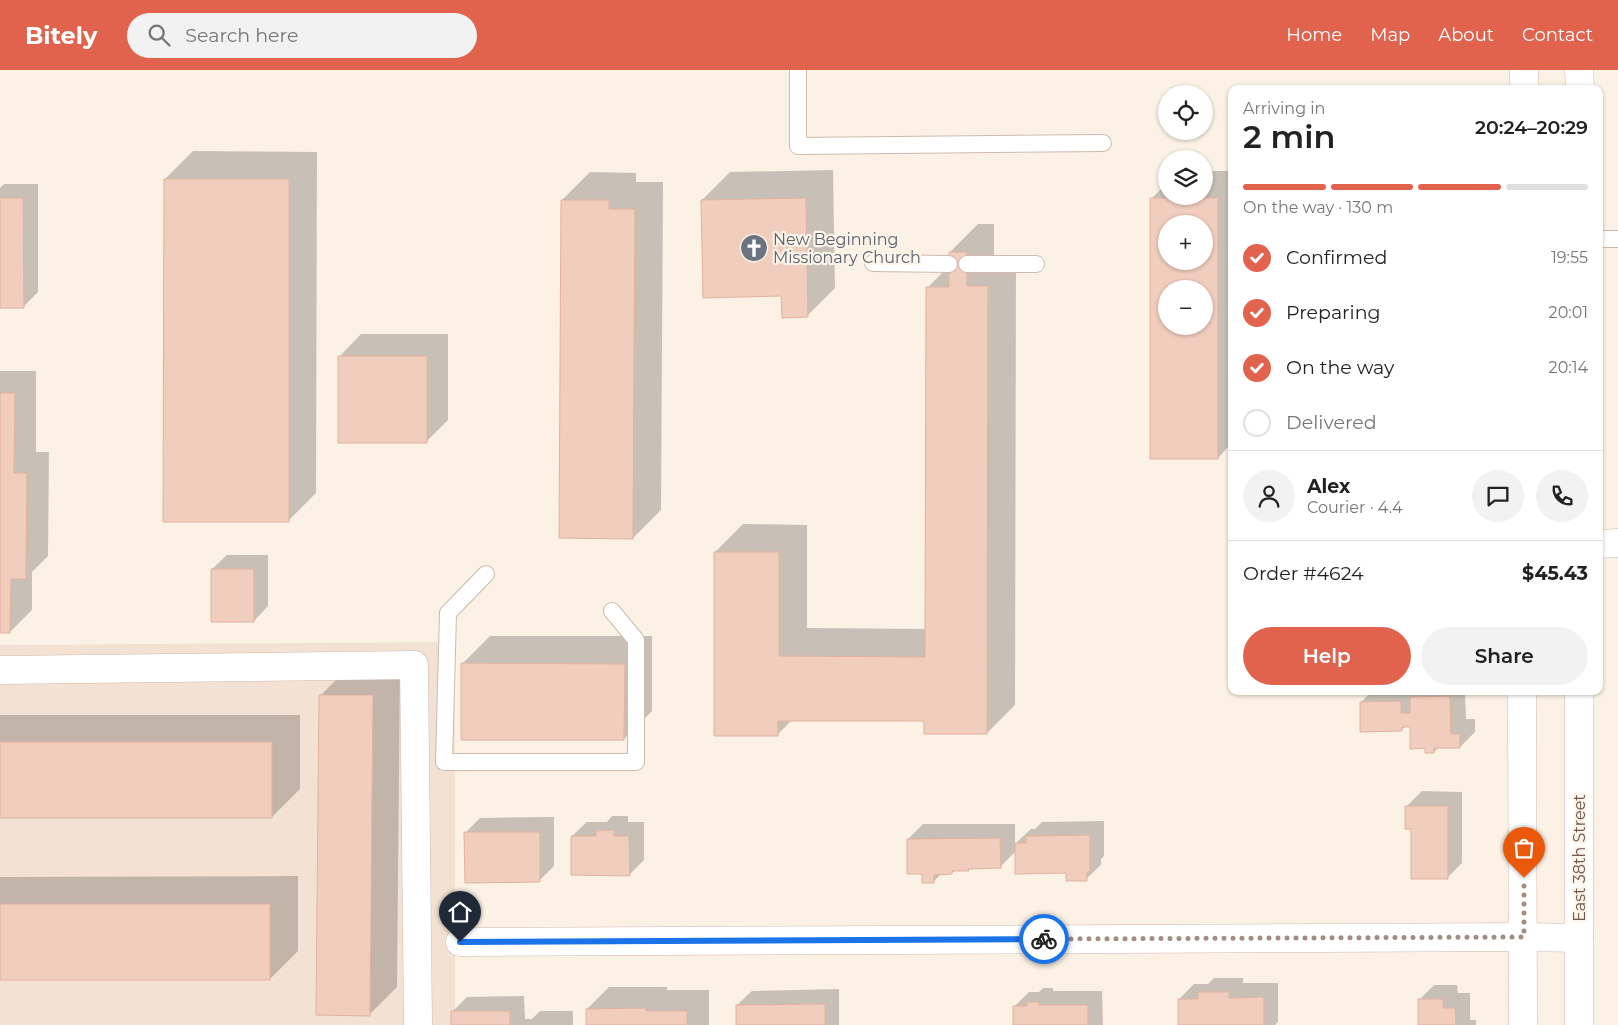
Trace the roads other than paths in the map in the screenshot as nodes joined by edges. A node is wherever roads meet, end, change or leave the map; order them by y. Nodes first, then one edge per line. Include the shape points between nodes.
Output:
1 (798, 70) edge
2 (1524, 70) edge
3 (1579, 70) edge
4 (1524, 85) edge
5 (1580, 85) edge
6 (1103, 143) dead end
7 (1603, 239) edge
8 (1618, 239) edge
9 (873, 263) dead end
10 (949, 264) dead end
11 (967, 264) dead end
12 (1036, 264) dead end
13 (1618, 543) edge
14 (1603, 544) edge
15 (486, 574) dead end
16 (612, 611) dead end
17 (0, 670) edge
18 (1522, 695) edge
19 (1578, 695) edge
20 (1524, 937) junction
21 (1579, 938) junction
22 (460, 942) dead end
23 (418, 1025) edge
24 (1523, 1025) edge
25 (1579, 1025) edge

1 - 6 lane via 798,146
2 - 4 street
3 - 5 street
7 - 8 lane
9 - 10 lane
11 - 12 lane
13 - 14 street
15 - 16 lane via 448,613 444,762 636,762 636,640
17 - 23 street via 414,665
18 - 20 street
19 - 21 street, East 38th Street
20 - 21 street
20 - 22 street
20 - 24 street
21 - 25 street, East 38th Street

